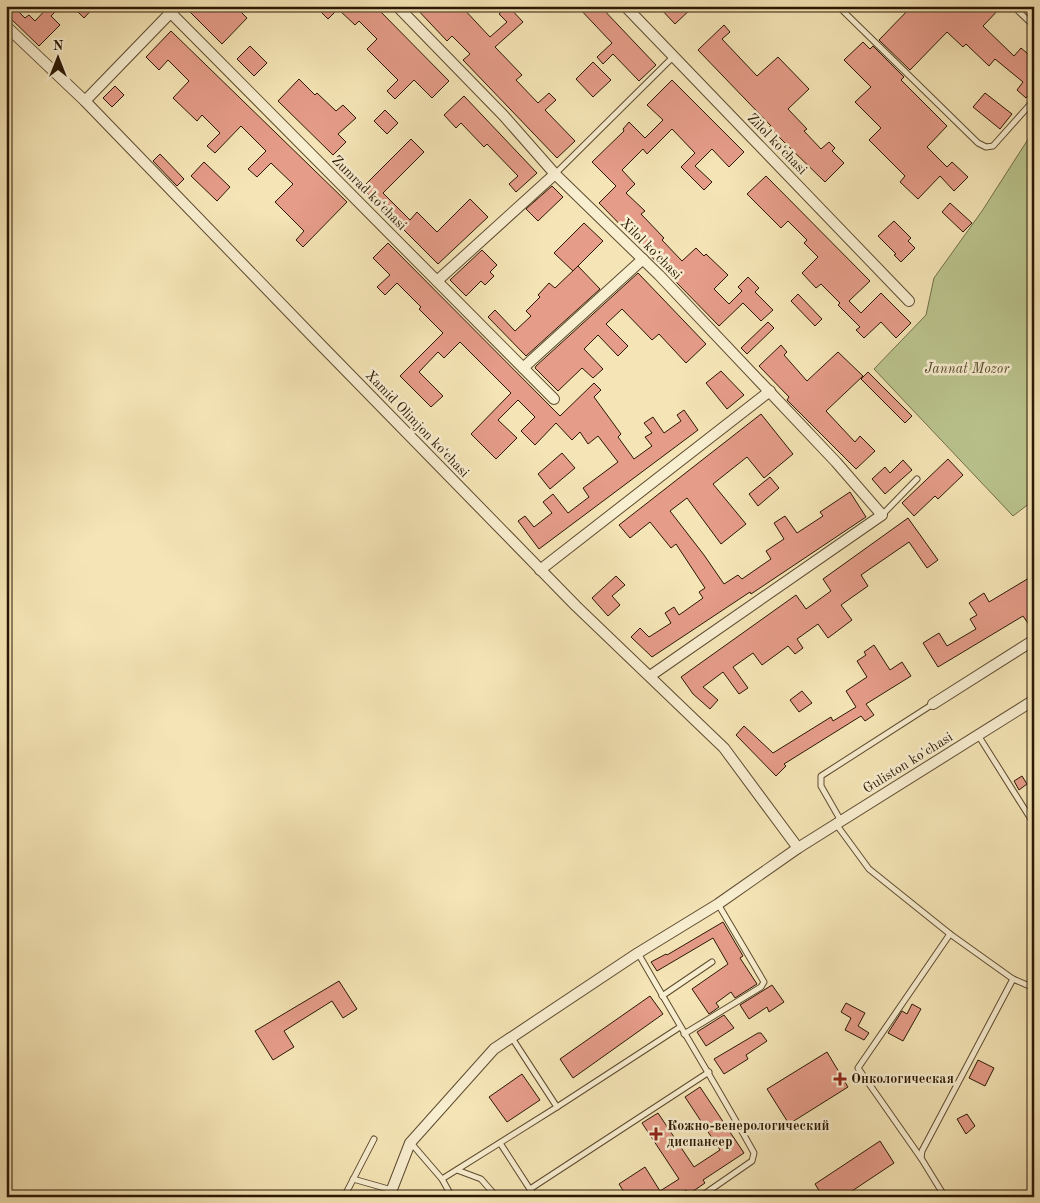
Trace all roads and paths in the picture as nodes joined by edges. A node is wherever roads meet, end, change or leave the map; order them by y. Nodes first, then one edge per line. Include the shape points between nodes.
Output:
1 (397, 6) edge
2 (625, 6) edge
3 (838, 6) edge
4 (1014, 6) edge
5 (171, 8) edge
6 (6, 26) edge
7 (1034, 26) edge
8 (673, 57) junction
9 (84, 100) junction
10 (1034, 100) edge
11 (555, 174) junction
12 (643, 259) junction
13 (437, 281) junction
14 (909, 301) dead end
15 (523, 368) junction
16 (770, 391) junction
17 (554, 399) dead end
18 (917, 479) dead end
19 (882, 515) junction
20 (540, 570) junction
21 (1033, 642) edge
22 (650, 676) junction
23 (1034, 700) edge
24 (933, 704) joint
25 (978, 735) junction
26 (839, 823) junction
27 (1034, 824) edge
28 (798, 848) junction
29 (718, 904) junction
30 (950, 934) junction
31 (638, 953) junction
32 (712, 962) dead end
33 (1012, 978) junction
34 (1034, 988) edge
35 (662, 996) junction
36 (680, 1027) junction
37 (684, 1034) junction
38 (512, 1037) junction
39 (709, 1072) junction
40 (557, 1107) junction
41 (374, 1139) dead end
42 (410, 1142) junction
43 (500, 1142) junction
44 (921, 1158) junction
45 (457, 1170) junction
46 (353, 1179) junction
47 (442, 1179) junction
48 (530, 1189) junction
49 (390, 1194) edge
50 (495, 1195) dead end
51 (344, 1197) edge
52 (452, 1197) edge
53 (535, 1197) edge
54 (700, 1197) edge
55 (945, 1197) edge

1 - 11 street, Xilol koʻchasi via 504,116
2 - 8 street, Zilol koʻchasi
3 - 10 lane via 978,143 986,147 993,146
4 - 7 lane
5 - 9 street
5 - 13 street, Zumrad koʻchasi
6 - 9 street, Xamid Olimjon koʻchasi
8 - 11 lane
8 - 14 street, Zilol koʻchasi
9 - 20 street, Xamid Olimjon koʻchasi
11 - 12 street, Xilol koʻchasi
11 - 13 street
12 - 15 street
12 - 16 street, Xilol koʻchasi
13 - 15 street, Zumrad koʻchasi
15 - 17 street, Zumrad koʻchasi
16 - 19 street, Xilol koʻchasi
16 - 20 street
18 - 19 lane
19 - 22 street
20 - 22 street, Xamid Olimjon koʻchasi
21 - 24 street
22 - 28 street, Xamid Olimjon koʻchasi via 724,748
23 - 25 street, Guliston ko'chasi
24 - 26 lane via 821,776 820,786
25 - 26 street, Guliston ko'chasi
25 - 27 lane
26 - 28 street, Guliston ko'chasi
26 - 30 lane via 869,869
28 - 29 street, Guliston ko'chasi
29 - 31 street, Guliston ko'chasi
29 - 37 lane via 764,982 761,987
30 - 33 lane
30 - 44 lane via 858,1068
31 - 35 lane
31 - 38 street, Guliston ko'chasi
32 - 35 lane
33 - 34 lane
33 - 44 lane
35 - 36 lane
36 - 37 lane
36 - 40 lane
37 - 39 lane
38 - 40 lane
38 - 42 street, Guliston ko'chasi via 494,1049
39 - 48 lane
39 - 54 lane via 754,1153 752,1161
40 - 43 lane
41 - 46 lane
42 - 47 lane
42 - 49 street
43 - 45 lane
43 - 48 lane
44 - 55 lane
45 - 47 lane
45 - 50 lane via 481,1179
46 - 49 lane
46 - 51 lane
47 - 52 lane
48 - 53 lane

